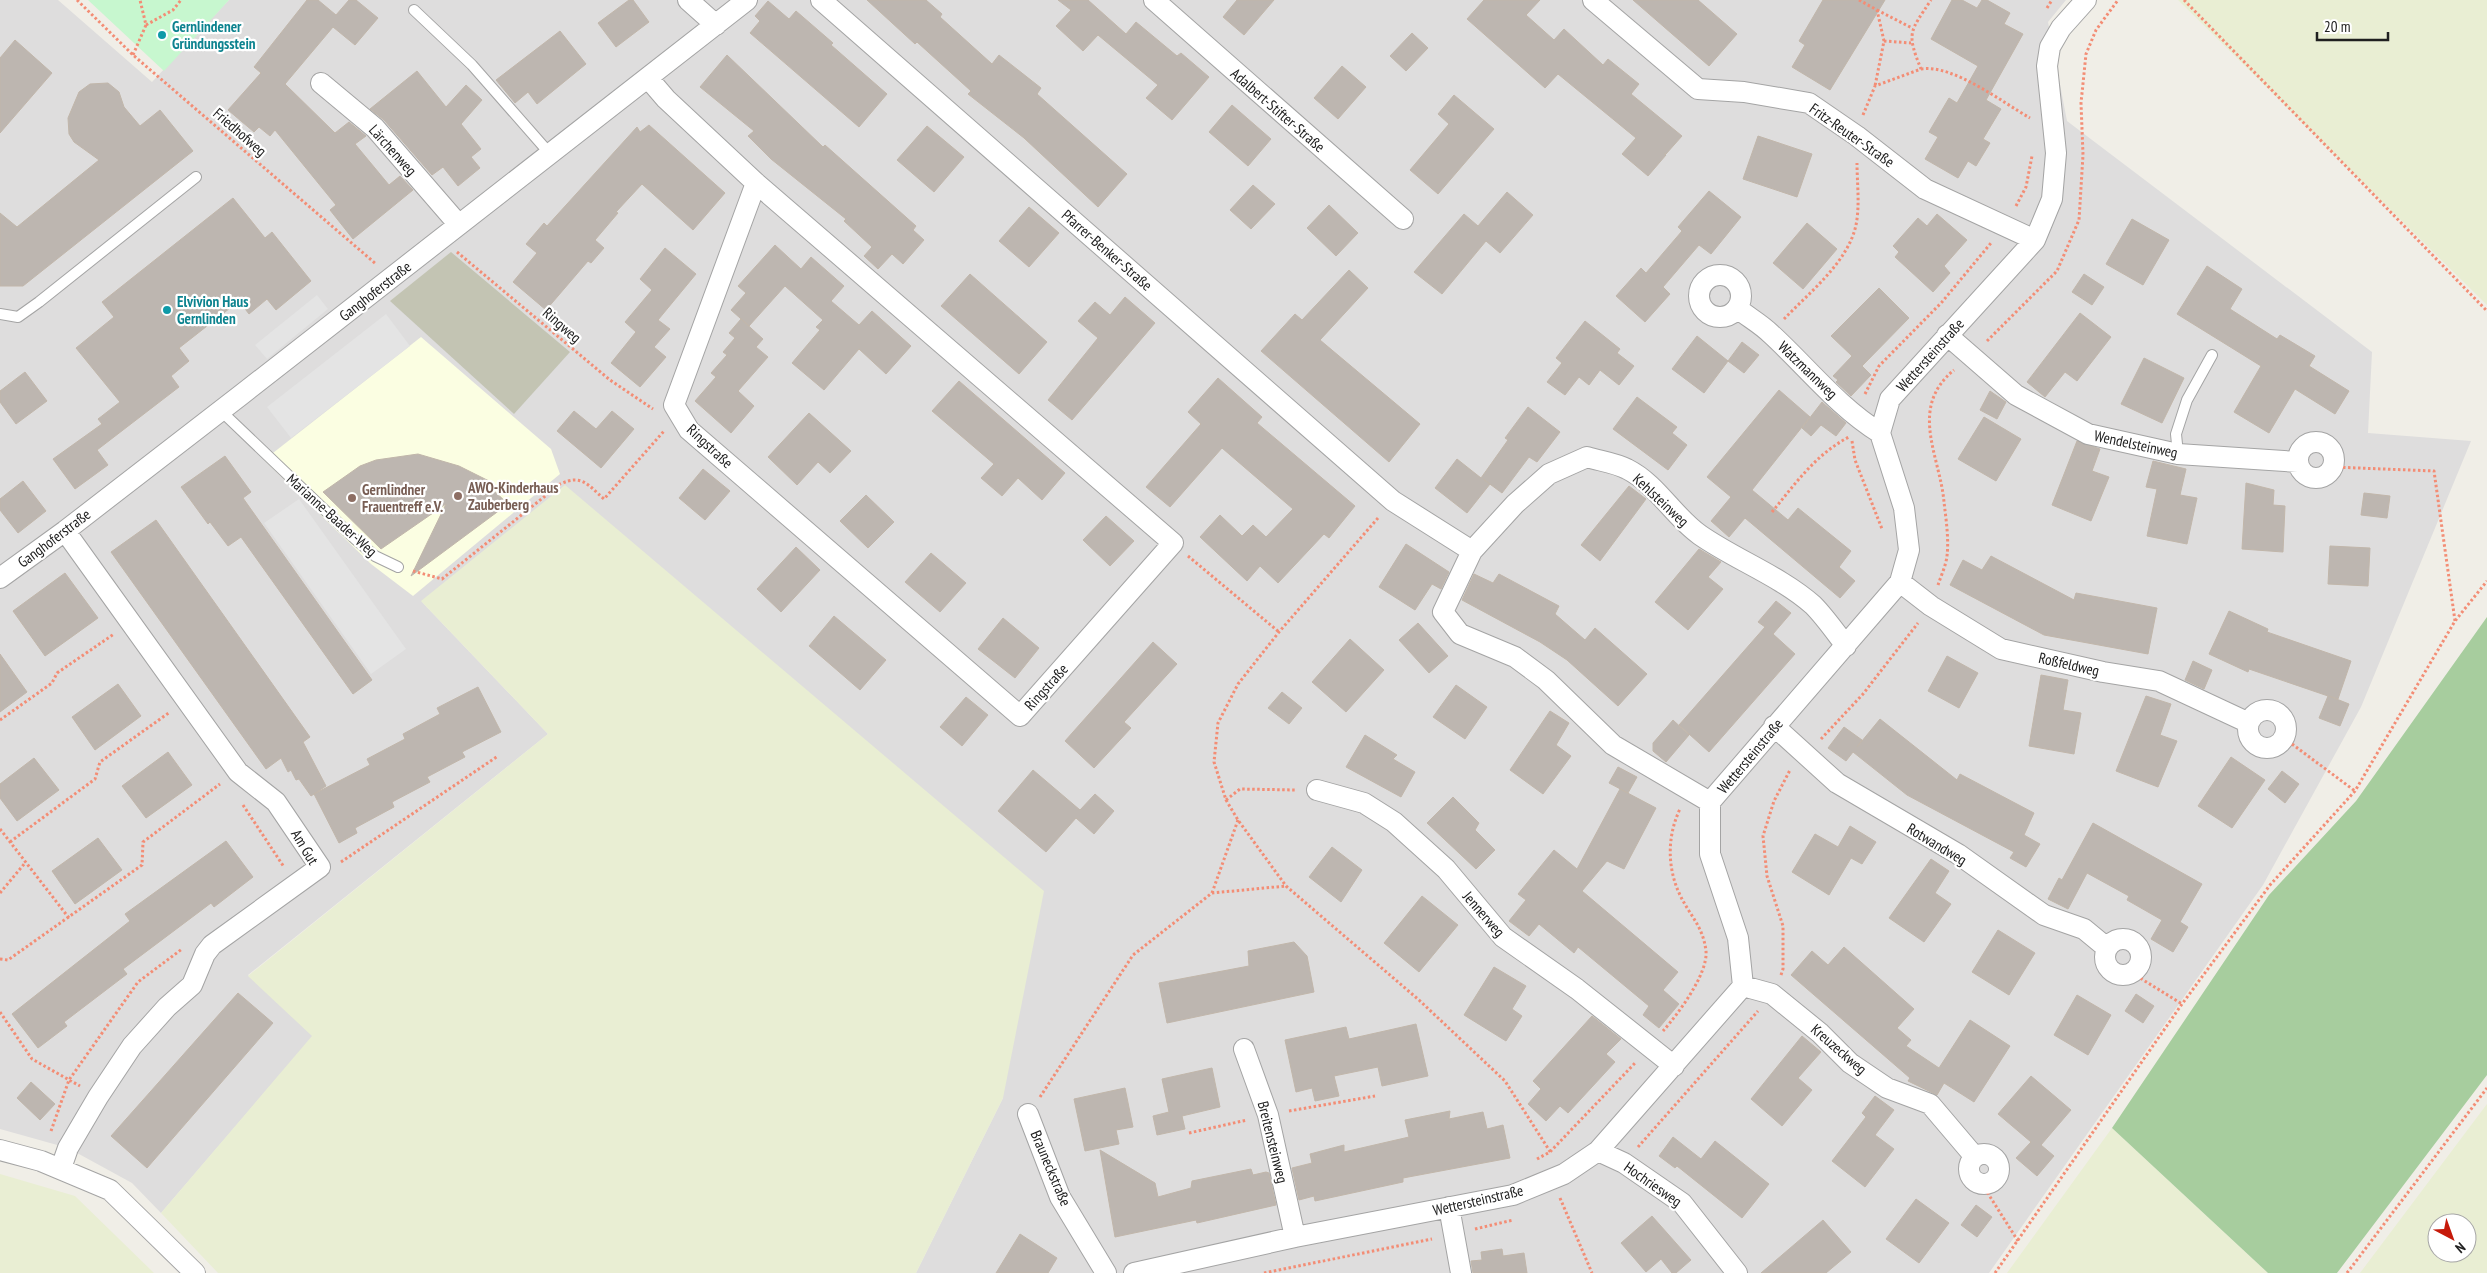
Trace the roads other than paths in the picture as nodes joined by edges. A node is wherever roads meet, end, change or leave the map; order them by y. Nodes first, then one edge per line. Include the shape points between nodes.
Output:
1 (688, 0) edge
2 (747, 0) edge
3 (821, 0) edge
4 (1154, 0) edge
5 (1593, 0) edge
6 (2086, 0) edge
7 (414, 10) dead end
8 (716, 25) junction
9 (648, 78) junction
10 (320, 83) dead end
11 (551, 155) junction
12 (196, 177) dead end
13 (756, 183) junction
14 (1403, 219) dead end
15 (452, 231) junction
16 (2035, 240) junction
17 (1737, 308) dead end
18 (0, 314) edge
19 (1947, 335) junction
20 (2212, 355) dead end
21 (220, 410) junction
22 (1880, 432) junction
23 (2178, 454) junction
24 (2298, 462) junction
25 (65, 531) junction
26 (1472, 551) junction
27 (398, 568) road end
28 (0, 578) edge
29 (1900, 582) junction
30 (1846, 646) junction
31 (2248, 723) junction
32 (1774, 726) junction
33 (1317, 790) road end
34 (1710, 802) junction
35 (2107, 948) junction
36 (1743, 986) junction
37 (1244, 1049) dead end
38 (1674, 1066) junction
39 (1028, 1114) road end
40 (0, 1150) edge
41 (1598, 1151) junction
42 (61, 1168) junction
43 (1982, 1184) road end
44 (1449, 1207) junction
45 (1295, 1238) junction
46 (195, 1273) edge
47 (1106, 1273) edge
48 (1134, 1273) edge
49 (1461, 1273) edge
50 (1738, 1273) edge

1 - 8 street
2 - 8 street, Ganghoferstraße
3 - 26 street, Pfarrer-Benker-Straße via 1393,501
4 - 14 street, Adalbert-Stifter-Straße
5 - 16 street, Fritz-Reuter-Straße via 1698,88 1808,103 1925,189
6 - 16 street, Wettersteinstraße via 2061,28 2050,47 2047,66 2056,153 2052,199
7 - 11 lane via 472,65
8 - 9 street, Ganghoferstraße
9 - 11 street, Ganghoferstraße
9 - 13 street via 666,99
10 - 15 street, Lärchenweg via 375,128
11 - 15 street, Ganghoferstraße
12 - 18 lane via 39,302 18,316
13 - 13 street, Ringstraße via 1173,543 1020,716 689,430 674,405
15 - 21 street, Ganghoferstraße
16 - 19 street, Wettersteinstraße
17 - 22 street, Watzmannweg via 1770,333 1855,415
19 - 22 street, Wettersteinstraße via 1890,399
19 - 23 street, Wendelsteinweg via 2016,396 2088,434
20 - 23 lane via 2187,400 2176,434
21 - 25 street, Ganghoferstraße
21 - 27 lane, Marianne-Baader-Weg via 356,540 375,556
22 - 29 street, Wettersteinstraße via 1904,508 1909,550
23 - 24 street, Wendelsteinweg
24 - 24 street via 2303,447 2313,442 2330,448 2334,460 2326,475 2316,478 2304,474
25 - 28 street, Ganghoferstraße
25 - 42 street, Am Gut via 238,772 276,802 320,867 212,945 192,984 132,1046 68,1148
26 - 30 street, Kehlsteinweg via 1515,504 1549,474 1587,457 1627,469 1656,490 1698,534 1769,575 1813,606
26 - 34 street, Kehlsteinweg via 1444,612 1460,634 1515,657 1546,680 1613,746
29 - 30 street, Wettersteinstraße
29 - 31 street, Roßfeldweg via 1931,606 2001,649 2160,681
30 - 32 street, Wettersteinstraße
31 - 31 street via 2257,712 2273,710 2286,724 2284,738 2274,747 2260,747 2250,739
32 - 34 street, Wettersteinstraße
32 - 35 street, Rotwandweg via 1837,783 1958,854 2044,915 2084,929
33 - 38 street, Jennerweg via 1364,803 1394,822 1446,869 1503,937 1577,989
34 - 36 street, Wettersteinstraße via 1710,854 1738,938
35 - 35 street via 2112,942 2128,939 2137,945 2142,954 2141,961 2132,973 2112,972 2105,962
36 - 38 street, Wettersteinstraße
36 - 43 street, Kreuzeckweg via 1772,994 1820,1033 1850,1063 1887,1088 1930,1104 1975,1157 1988,1155 1994,1158 1999,1166 1997,1176
37 - 45 street, Breitensteinweg via 1268,1115
38 - 41 street, Wettersteinstraße
39 - 47 street, Brauneckstraße via 1060,1197
40 - 42 street
41 - 44 street, Wettersteinstraße via 1564,1174 1513,1195
41 - 50 street, Hochriesweg via 1624,1163 1682,1203
42 - 46 street via 110,1190
44 - 45 street, Wettersteinstraße
44 - 49 street
45 - 48 street, Wettersteinstraße

